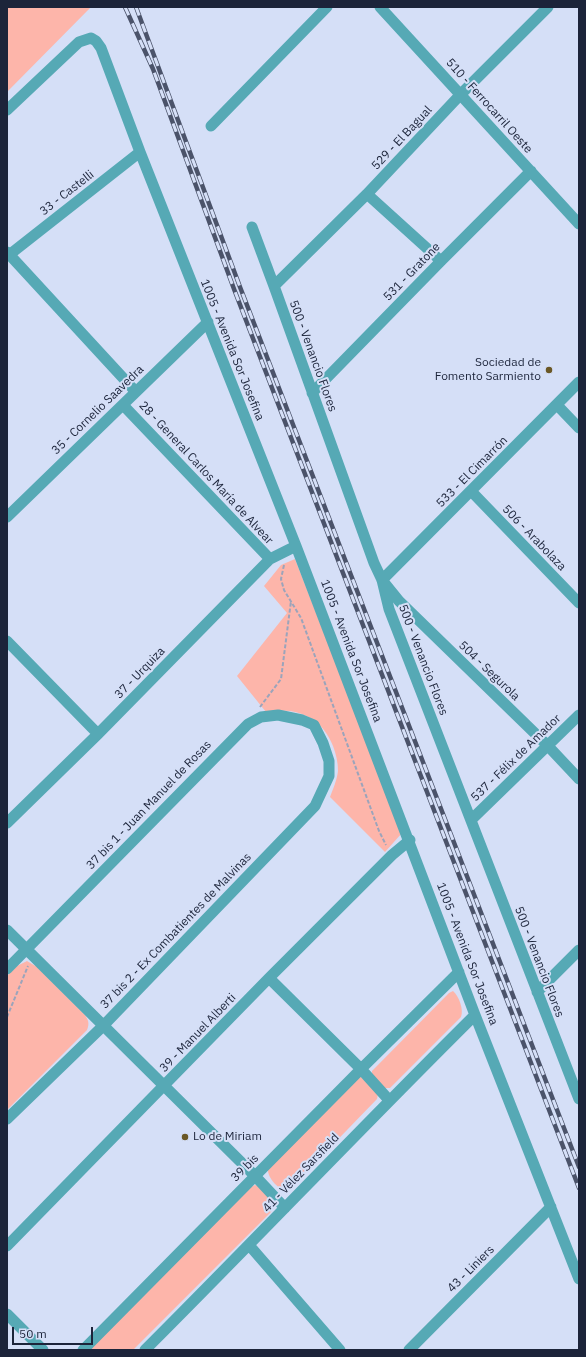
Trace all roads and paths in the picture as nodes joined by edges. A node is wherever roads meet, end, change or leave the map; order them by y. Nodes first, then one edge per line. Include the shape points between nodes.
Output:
1 (327, 7) edge
2 (380, 7) edge
3 (548, 7) edge
4 (461, 94) junction
5 (7, 110) edge
6 (211, 126) dead end
7 (140, 152) junction
8 (531, 171) junction
9 (367, 194) junction
10 (579, 224) edge
11 (252, 227) dead end
12 (8, 254) edge
13 (441, 261) junction
14 (274, 286) junction
15 (208, 322) junction
16 (579, 382) edge
17 (136, 392) junction
18 (312, 393) junction
19 (557, 404) junction
20 (123, 405) junction
21 (579, 428) edge
22 (471, 491) junction
23 (7, 517) edge
24 (291, 548) junction
25 (270, 559) junction
26 (382, 580) junction
27 (291, 601) junction
28 (579, 603) edge
29 (7, 641) edge
30 (579, 715) edge
31 (248, 724) junction
32 (98, 734) junction
33 (323, 743) joint
34 (548, 746) junction
35 (579, 779) edge
36 (471, 820) junction
37 (7, 823) edge
38 (410, 840) junction
39 (392, 855) junction
40 (7, 930) edge
41 (579, 950) edge
42 (29, 953) junction
43 (7, 969) edge
44 (459, 972) junction
45 (269, 978) junction
46 (537, 992) junction
47 (476, 1014) junction
48 (7, 1017) edge
49 (103, 1026) junction
50 (361, 1069) junction
51 (165, 1086) junction
52 (579, 1099) edge
53 (389, 1100) junction
54 (7, 1119) edge
55 (256, 1176) junction
56 (551, 1207) junction
57 (285, 1208) junction
58 (249, 1245) junction
59 (7, 1246) edge
60 (579, 1279) edge
61 (7, 1314) edge
62 (43, 1350) edge
63 (83, 1350) edge
64 (145, 1350) edge
65 (340, 1350) edge
66 (410, 1350) edge

1 - 6 street
2 - 4 street, 510 - Ferrocarril Oeste
3 - 4 street, 529 - El Bagual
4 - 8 street, 510 - Ferrocarril Oeste
4 - 9 street, 529 - El Bagual
5 - 7 street, 1005 - Avenida Sor Josefina via 78,42 91,38 96,40 101,48
7 - 12 street, 33 - Castelli
7 - 15 street, 1005 - Avenida Sor Josefina
8 - 10 street, 510 - Ferrocarril Oeste
8 - 13 street, 531 - Gratone
9 - 13 street
9 - 14 street, 529 - El Bagual
11 - 14 street, 500 - Venancio Flores
12 - 17 street, 28 - General Carlos María de Alvear
13 - 18 street, 531 - Gratone
14 - 18 street, 500 - Venancio Flores
15 - 17 street, 35 - Cornelio Saavedra
15 - 24 street, 1005 - Avenida Sor Josefina
16 - 19 street, 533 - El Cimarrón
17 - 20 street, 35 - Cornelio Saavedra
18 - 26 street, 500 - Venancio Flores
19 - 21 street
19 - 22 street, 533 - El Cimarrón
20 - 23 street, 35 - Cornelio Saavedra
20 - 25 street, 28 - General Carlos María de Alvear
22 - 26 street, 533 - El Cimarrón
22 - 28 street, 506 - Arabolaza
24 - 25 street, 37 - Urquiza
24 - 27 path via 281,579
24 - 38 street, 1005 - Avenida Sor Josefina
25 - 32 street, 37 - Urquiza
26 - 34 street, 504 - Segurola via 399,601
26 - 36 street, 500 - Venancio Flores via 389,609
27 - 31 path via 281,679
27 - 39 path via 301,618 379,831
29 - 32 street
30 - 34 street, 537 - Félix de Amador
31 - 33 street, 37 bis 1 - Juan Manuel de Rosas via 262,717 278,715 302,720 314,725
31 - 42 street, 37 bis 1 - Juan Manuel de Rosas
32 - 37 street, 37 - Urquiza
33 - 49 street, 37 bis 2 - Ex Combatientes de Malvinas via 329,761 329,776 315,806
34 - 35 street, 504 - Segurola
34 - 36 street, 537 - Félix de Amador
36 - 46 street, 500 - Venancio Flores
38 - 39 street, 39 - Manuel Alberti
38 - 44 street, 1005 - Avenida Sor Josefina
39 - 45 street, 39 - Manuel Alberti
40 - 42 street
41 - 46 street
42 - 43 street, 37 bis 1 - Juan Manuel de Rosas
42 - 48 path
42 - 49 street
44 - 47 street, 1005 - Avenida Sor Josefina
44 - 50 street, 39 bis
45 - 50 street
45 - 51 street, 39 - Manuel Alberti
46 - 52 street, 500 - Venancio Flores
47 - 53 street, 41 - Vélez Sarsfield
47 - 56 street, 1005 - Avenida Sor Josefina
49 - 51 street
49 - 54 street, 37 bis 2 - Ex Combatientes de Malvinas
50 - 53 street
50 - 55 street, 39 bis
51 - 55 street
51 - 59 street, 39 - Manuel Alberti
53 - 57 street, 41 - Vélez Sarsfield
55 - 57 street
55 - 63 street, 39 bis
56 - 60 street, 1005 - Avenida Sor Josefina
56 - 66 street, 43 - Liniers
57 - 58 street, 41 - Vélez Sarsfield
58 - 64 street, 41 - Vélez Sarsfield
58 - 65 street
61 - 62 street

